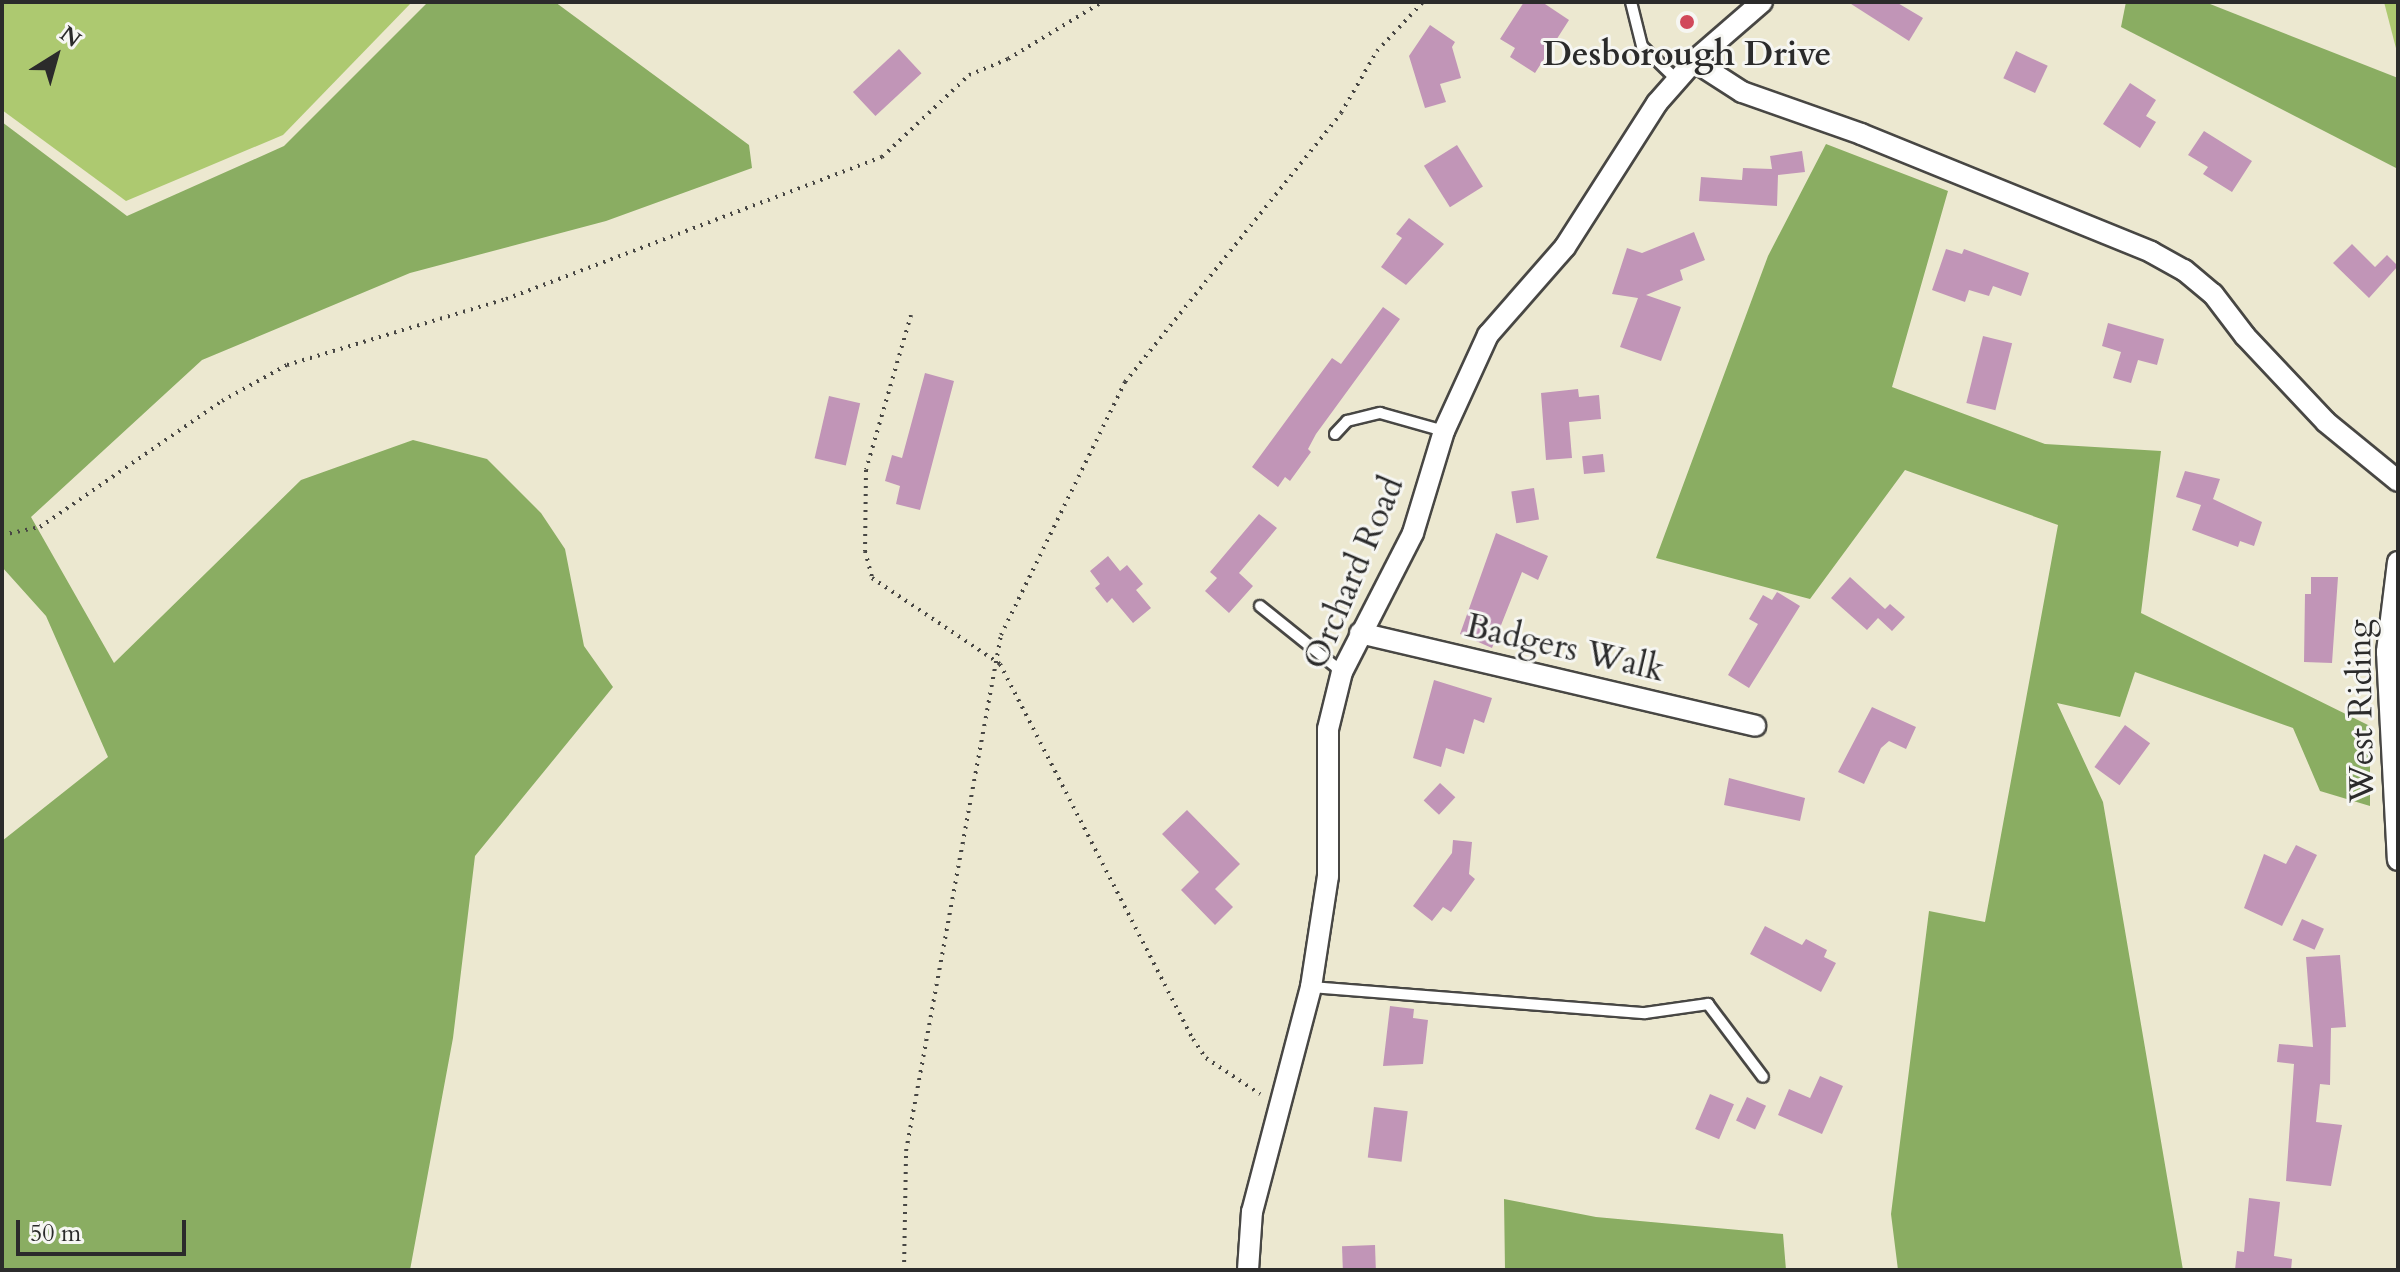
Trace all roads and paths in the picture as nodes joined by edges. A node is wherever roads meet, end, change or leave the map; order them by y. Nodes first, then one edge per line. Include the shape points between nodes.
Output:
1 (1102, 2) edge
2 (1423, 2) edge
3 (1631, 2) edge
4 (1762, 2) edge
5 (1694, 61) junction
6 (1677, 80) junction
7 (911, 315) dead end
8 (1444, 431) junction
9 (1335, 434) dead end
10 (2398, 481) edge
11 (2, 535) edge
12 (2398, 562) edge
13 (1260, 606) dead end
14 (1360, 633) junction
15 (1000, 664) junction
16 (1342, 672) junction
17 (1755, 726) dead end
18 (2398, 860) edge
19 (1311, 987) junction
20 (1763, 1077) dead end
21 (1283, 1108) junction
22 (904, 1270) edge
23 (1248, 1270) edge

1 - 11 path via 1008,59 969,75 882,157 506,299 287,365 222,401 40,527
2 - 15 path via 1377,51 1341,113 1125,382 1001,635
3 - 6 lane via 1642,46
4 - 5 street, Orchard Road
5 - 6 street, Orchard Road
5 - 10 street via 1742,92 1861,134 2184,270 2213,294 2326,422
6 - 8 street, Orchard Road via 1615,164 1565,247 1488,335
7 - 15 path via 866,470 865,551 872,578
8 - 9 lane via 1380,413 1347,421
8 - 14 street, Orchard Road via 1413,533
12 - 18 street, West Riding via 2387,652
13 - 16 lane
14 - 16 street, Orchard Road
14 - 17 street, Badgers Walk
15 - 21 path via 1193,1039 1206,1058
15 - 22 path via 906,1151
16 - 19 street, Orchard Road via 1328,729 1328,876
19 - 20 lane via 1645,1013 1708,1004
19 - 21 street, Orchard Road
21 - 23 street, Orchard Road via 1252,1212

